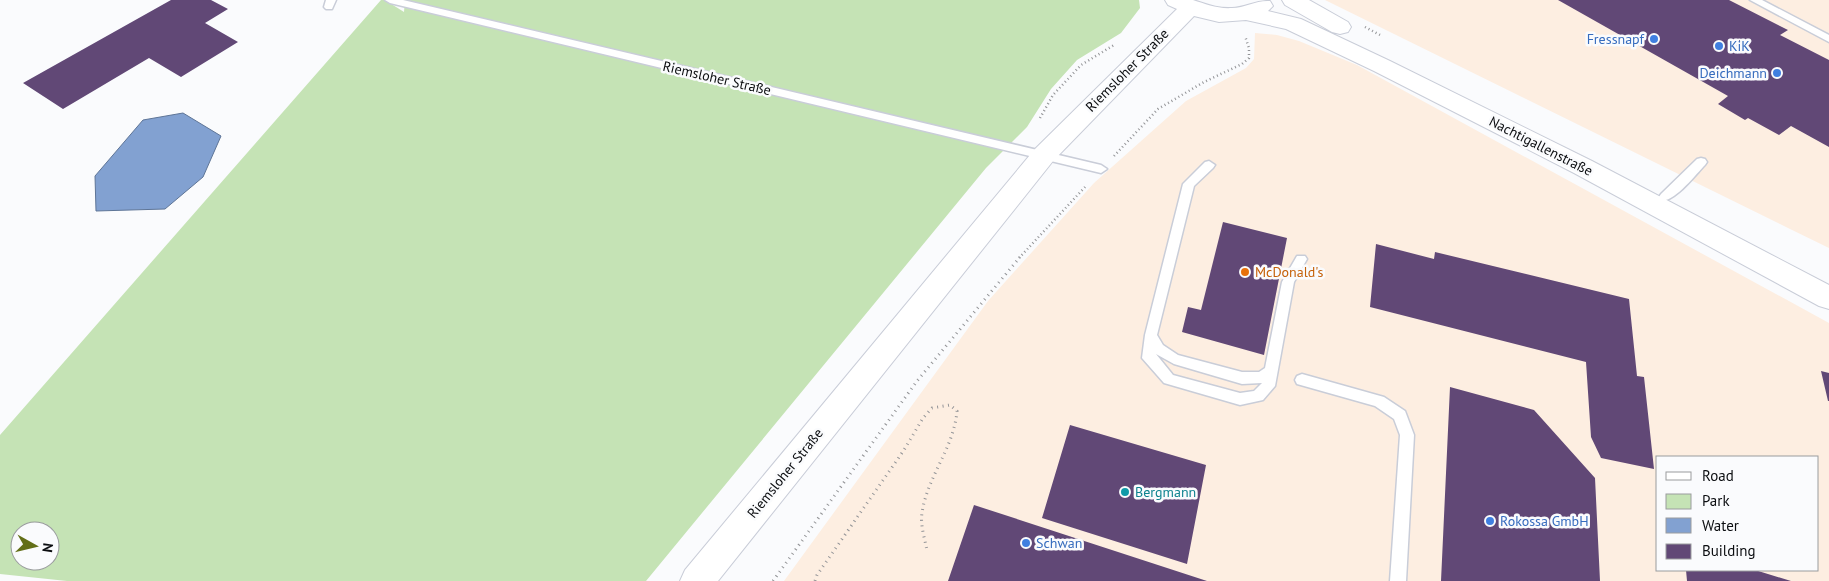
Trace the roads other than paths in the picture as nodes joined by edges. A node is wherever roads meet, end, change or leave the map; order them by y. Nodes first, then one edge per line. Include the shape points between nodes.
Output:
1 (390, 0) edge
2 (1269, 0) edge
3 (1293, 0) edge
4 (1755, 0) edge
5 (1183, 4) edge
6 (1244, 21) junction
7 (1829, 39) edge
8 (1044, 155) junction
9 (1701, 162) dead end
10 (1209, 165) dead end
11 (1102, 169) road end
12 (1665, 197) junction
13 (1301, 259) dead end
14 (1829, 282) edge
15 (1829, 298) edge
16 (1151, 334) junction
17 (1272, 370) junction
18 (1302, 380) dead end
19 (697, 581) edge
20 (1398, 581) edge

1 - 8 lane, Riemsloher Straße
2 - 6 main road
3 - 12 main road, Nachtigallenstraße
4 - 7 lane
5 - 6 main road
5 - 8 main road, Riemsloher Straße
6 - 15 main road, Nachtigallenstraße via 1293,24 1382,66 1583,167
8 - 11 lane, Riemsloher Straße
8 - 19 main road, Riemsloher Straße
9 - 12 lane
10 - 16 lane via 1189,184
12 - 14 main road, Nachtigallenstraße
13 - 17 lane via 1288,282
16 - 17 lane via 1158,349 1174,359 1242,378 1261,377
16 - 17 lane via 1149,358 1169,378 1240,399 1258,396 1268,386
18 - 20 lane via 1378,401 1400,414 1407,435

